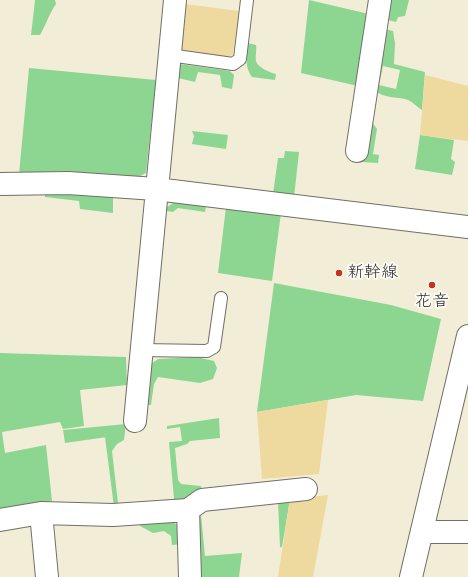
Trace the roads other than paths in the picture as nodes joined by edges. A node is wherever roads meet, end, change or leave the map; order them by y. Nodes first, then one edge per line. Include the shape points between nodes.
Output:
1 (175, 0) edge
2 (247, 0) edge
3 (380, 0) edge
4 (169, 55) junction
5 (357, 152) dead end
6 (0, 184) edge
7 (156, 189) junction
8 (468, 227) edge
9 (221, 298) dead end
10 (468, 336) edge
11 (141, 350) junction
12 (135, 421) dead end
13 (306, 489) dead end
14 (188, 510) junction
15 (41, 513) junction
16 (0, 520) edge
17 (422, 532) junction
18 (468, 532) edge
19 (47, 577) edge
20 (190, 577) edge
21 (411, 577) edge

1 - 4 street
2 - 4 lane via 240,59 233,64
3 - 5 street
4 - 7 street
6 - 7 street via 68,183
7 - 8 street
7 - 11 street
9 - 11 lane via 214,347 207,351
10 - 17 street
11 - 12 street
13 - 14 street via 202,500
14 - 15 street via 114,515
14 - 20 street
15 - 16 street
15 - 19 street
17 - 18 street
17 - 21 street

